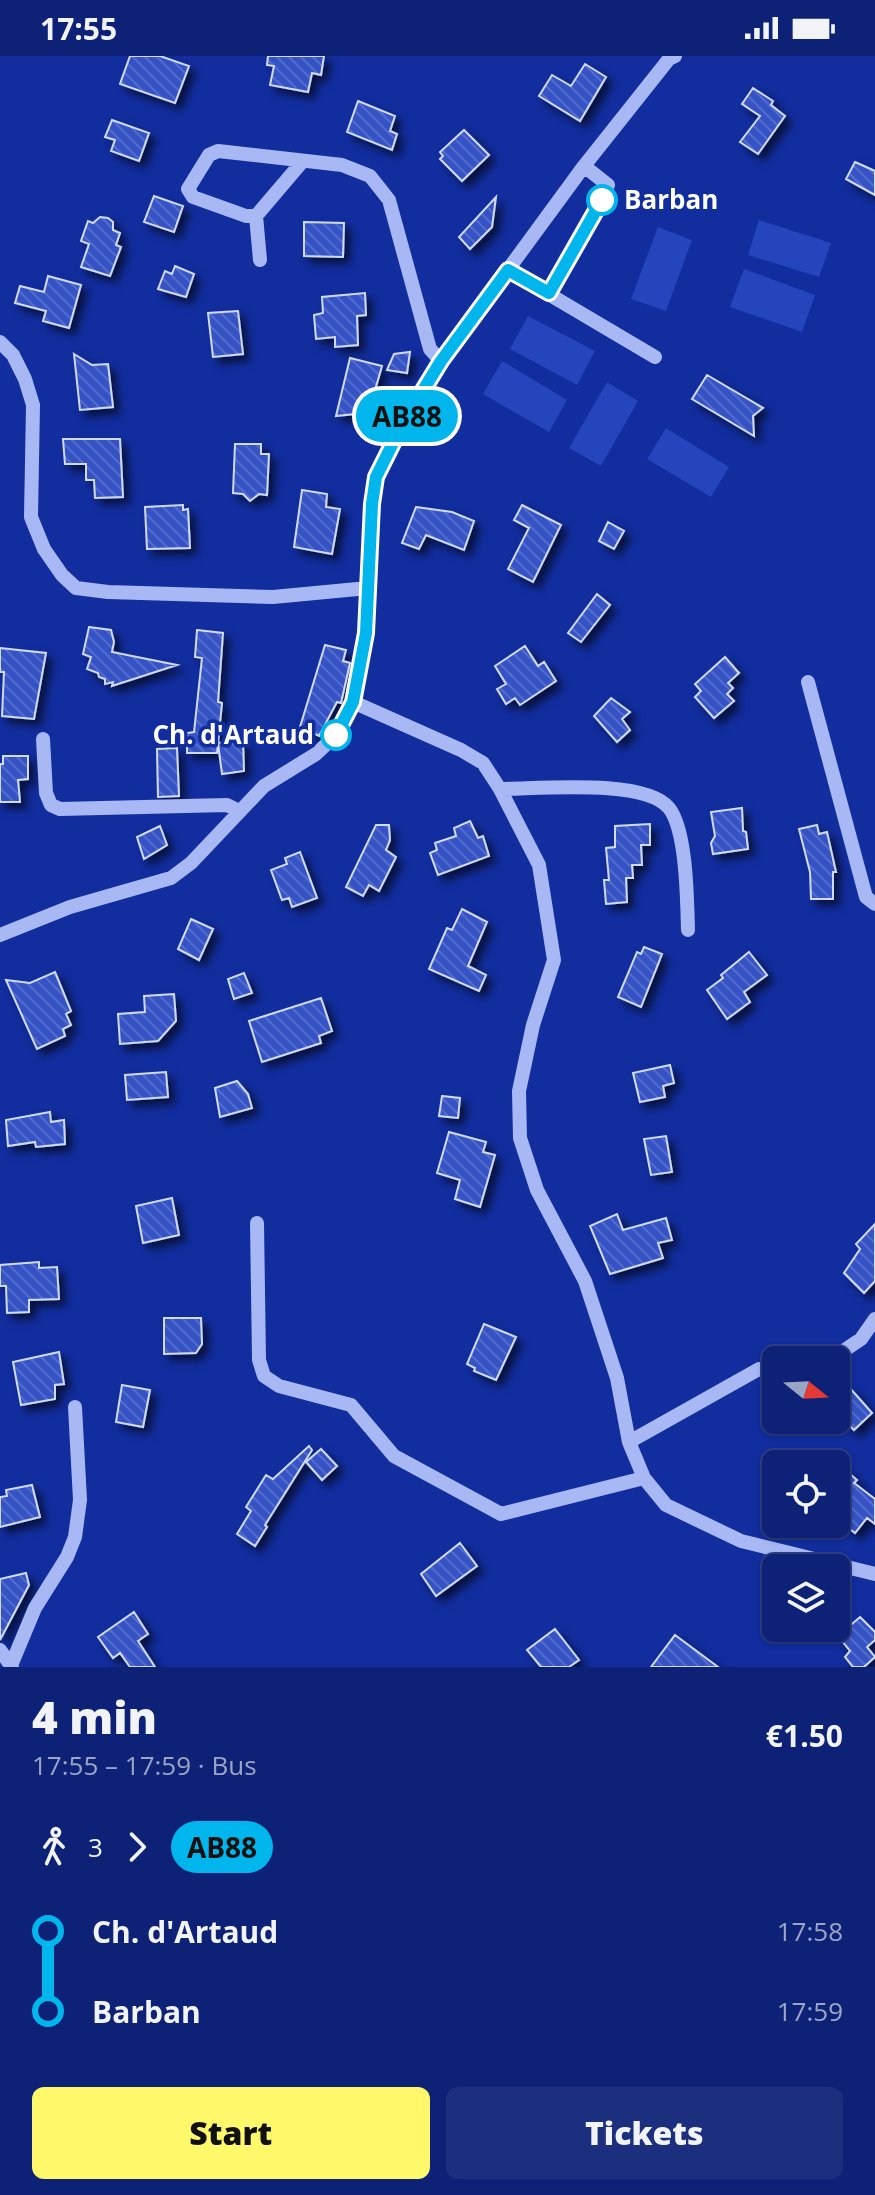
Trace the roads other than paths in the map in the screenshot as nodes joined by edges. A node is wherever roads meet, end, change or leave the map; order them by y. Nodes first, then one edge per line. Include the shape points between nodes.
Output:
1 (675, 56) edge
2 (302, 162) junction
3 (584, 166) junction
4 (256, 216) junction
5 (260, 260) dead end
6 (508, 270) junction
7 (549, 293) junction
8 (0, 342) edge
9 (655, 357) dead end
10 (441, 361) junction
11 (368, 588) junction
12 (808, 682) dead end
13 (353, 702) junction
14 (43, 739) dead end
15 (500, 789) junction
16 (239, 811) junction
17 (875, 904) edge
18 (688, 930) dead end
19 (0, 935) edge
20 (257, 1223) dead end
21 (875, 1319) edge
22 (850, 1346) edge
23 (762, 1370) edge
24 (75, 1407) dead end
25 (629, 1442) junction
26 (644, 1478) junction
27 (875, 1574) edge
28 (0, 1650) edge
29 (12, 1665) edge

1 - 3 street
2 - 4 street
2 - 4 street via 218,151 209,155 188,189 193,197
2 - 10 street via 342,165 370,176 389,200 430,349
3 - 6 street
3 - 7 street via 608,185
4 - 5 street
6 - 7 street
6 - 10 street
7 - 9 street
8 - 11 street via 13,355 33,405 31,517 44,549 76,588 273,597
10 - 11 street via 376,477
11 - 13 street
12 - 17 street via 866,897
13 - 15 street via 483,763
13 - 16 street via 336,735 264,786
14 - 16 street via 46,793 51,805 60,809 227,805
15 - 18 street via 617,788 653,797 670,809 681,840
15 - 25 street via 539,865 554,960 519,1091 520,1138 537,1190 585,1281 617,1378
16 - 19 street via 171,878 70,907
20 - 26 street via 259,1360 264,1376 279,1386 351,1405 394,1456 501,1514
21 - 22 street
23 - 25 street
24 - 29 street via 80,1500 75,1537 35,1608
25 - 26 street
26 - 27 street via 666,1505 741,1541
28 - 29 street

